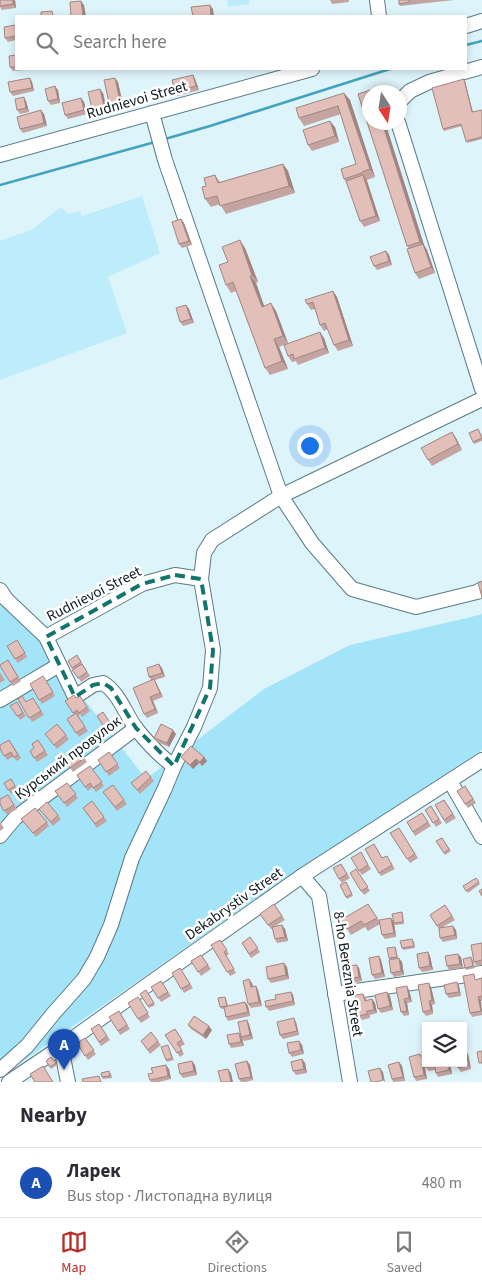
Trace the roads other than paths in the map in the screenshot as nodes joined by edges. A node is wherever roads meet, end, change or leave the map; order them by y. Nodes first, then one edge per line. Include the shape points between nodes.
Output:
1 (377, 0) edge
2 (379, 15) edge
3 (482, 22) edge
4 (467, 26) edge
5 (482, 67) edge
6 (308, 70) edge
7 (407, 93) edge
8 (152, 113) junction
9 (401, 130) edge
10 (0, 155) edge
11 (482, 389) edge
12 (482, 399) edge
13 (282, 496) junction
14 (201, 578) junction
15 (482, 589) edge
16 (2, 597) edge
17 (46, 637) junction
18 (59, 665) junction
19 (0, 700) edge
20 (136, 728) junction
21 (482, 760) edge
22 (174, 766) junction
23 (450, 780) junction
24 (0, 836) edge
25 (482, 837) edge
26 (302, 876) junction
27 (482, 973) edge
28 (334, 994) junction
29 (62, 1047) junction
30 (0, 1070) edge
31 (9, 1082) edge
32 (68, 1082) edge
33 (350, 1082) edge

1 - 2 street
3 - 4 street
5 - 7 street via 429,82
6 - 8 street, Rudnievoi Street
8 - 10 street, Rudnievoi Street
8 - 13 street
9 - 11 street
12 - 13 street
13 - 14 street via 212,540 204,554
13 - 15 street via 312,543 352,589 416,607
14 - 17 street, Rudnievoi Street via 175,575 142,584
14 - 22 street via 214,650 210,688
16 - 17 street, Rudnievoi Street
17 - 18 street, Rudnievoi Street
18 - 19 street
18 - 20 street, Rudnievoi Street via 75,697 93,685 103,683 111,688
20 - 22 street, Rudnievoi Street via 163,759
20 - 24 street, Курський провулок via 15,818
21 - 23 street, Dekabrystiv Street
22 - 30 street via 132,858 111,925 97,957 84,979 27,1046
23 - 25 street
23 - 26 street, Dekabrystiv Street
26 - 28 street, 8-ho Bereznia Street via 319,896
26 - 29 street, Dekabrystiv Street
27 - 28 street
28 - 33 street, 8-ho Bereznia Street
29 - 31 street, Dekabrystiv Street
29 - 32 street

